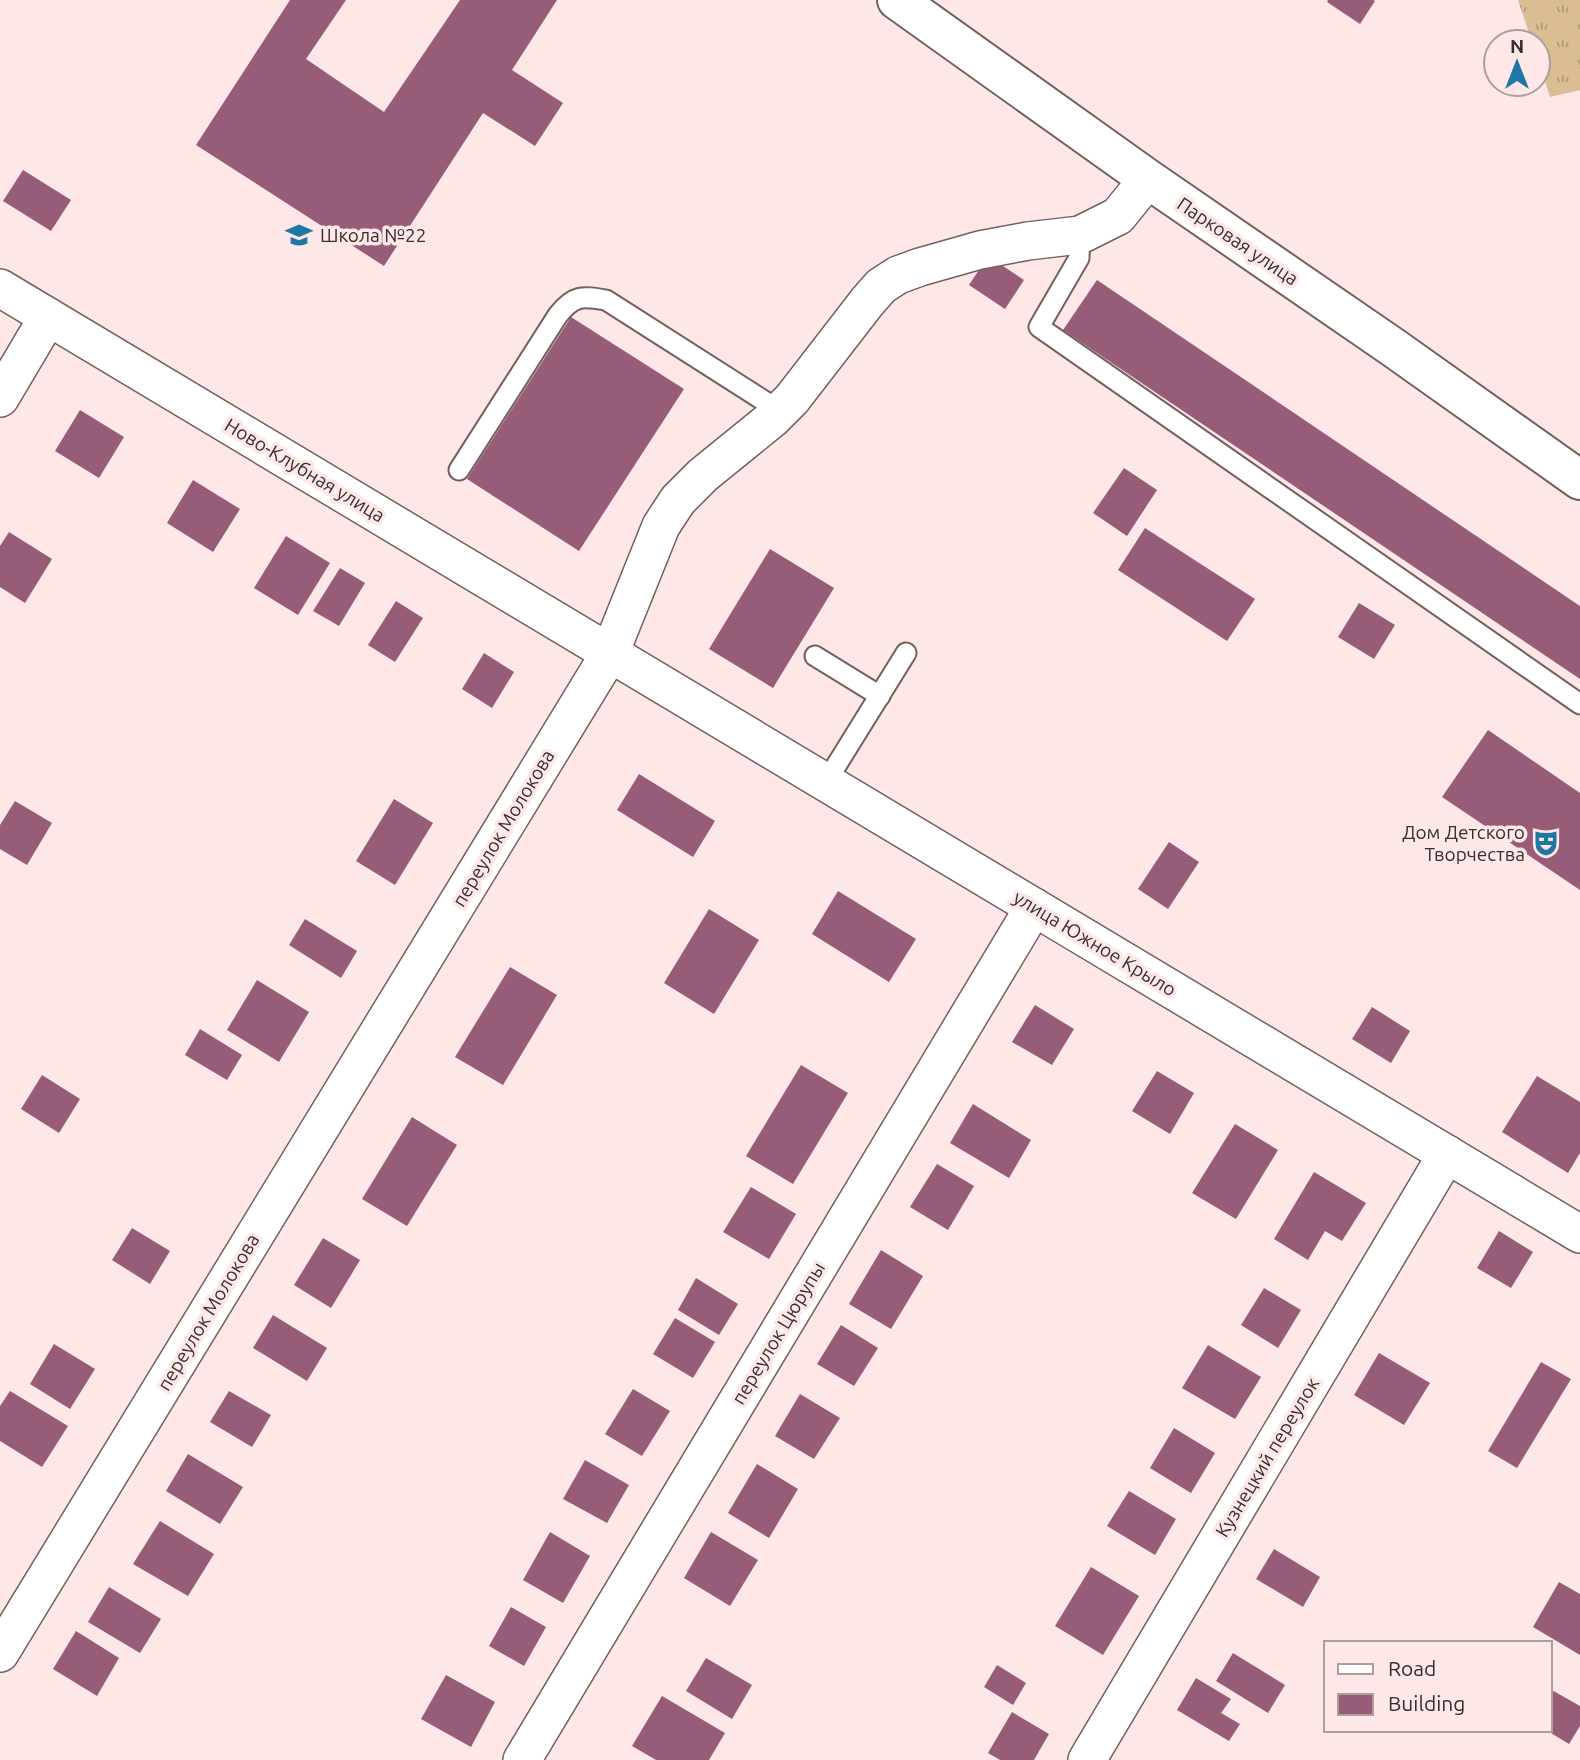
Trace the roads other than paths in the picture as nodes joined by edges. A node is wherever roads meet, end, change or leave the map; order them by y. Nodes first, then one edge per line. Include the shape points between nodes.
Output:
1 (897, 0) edge
2 (1148, 179) junction
3 (1080, 236) junction
4 (0, 288) edge
5 (48, 317) junction
6 (0, 398) edge
7 (780, 411) junction
8 (459, 470) dead end
9 (1580, 480) edge
10 (610, 653) junction
11 (906, 653) dead end
12 (815, 656) dead end
13 (880, 696) junction
14 (1580, 704) edge
15 (826, 782) junction
16 (1034, 907) junction
17 (1447, 1154) junction
18 (1580, 1234) edge
19 (0, 1653) edge
20 (522, 1760) edge
21 (1087, 1760) edge

1 - 2 main road, Парковая улица
2 - 3 street, переулок Молокова via 1118,216
2 - 9 main road, Парковая улица
3 - 7 street, переулок Молокова via 980,250 898,275 867,302
3 - 14 lane via 1079,258 1040,327
4 - 5 street, Ново-Клубная улица
5 - 6 street
5 - 10 street, Ново-Клубная улица
7 - 8 lane via 606,300 584,296 568,303 558,315
7 - 10 street, переулок Молокова via 678,500 661,526
10 - 15 street, улица Южное Крыло
10 - 19 street, переулок Молокова
11 - 13 lane
12 - 13 lane
13 - 15 lane
15 - 16 street, улица Южное Крыло
16 - 17 street, улица Южное Крыло
16 - 20 street, переулок Цюрупы
17 - 18 street, улица Южное Крыло
17 - 21 street, Кузнецкий переулок

